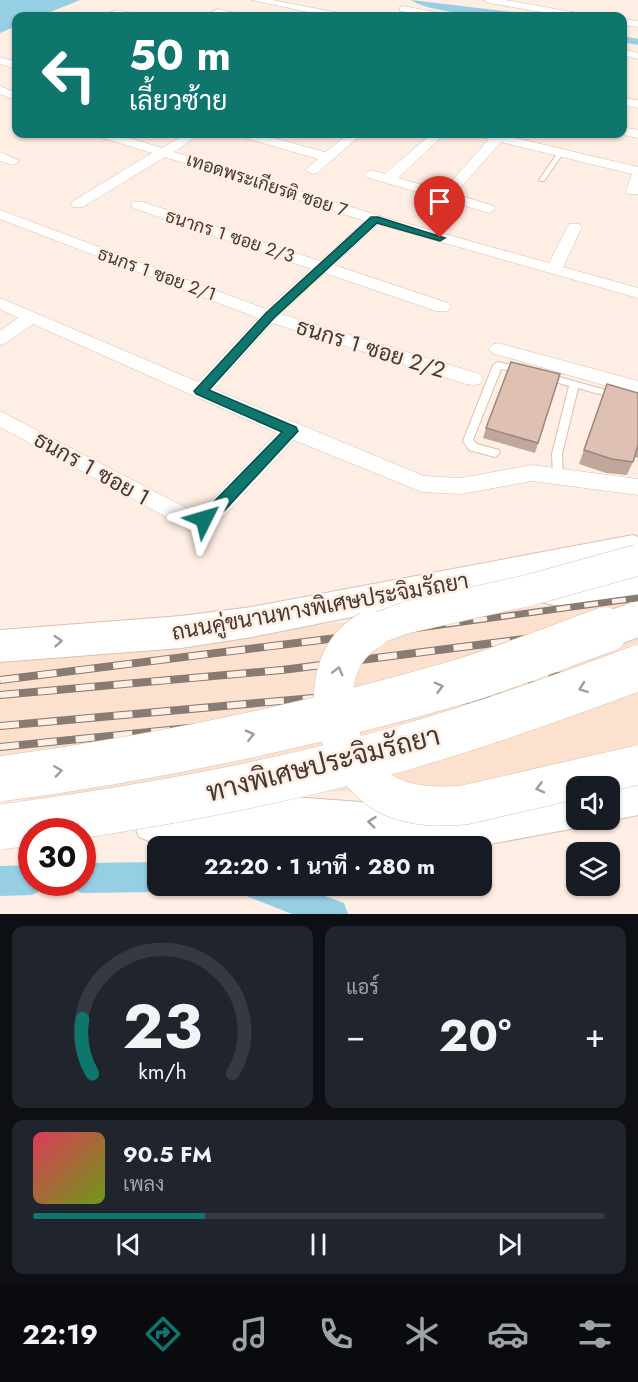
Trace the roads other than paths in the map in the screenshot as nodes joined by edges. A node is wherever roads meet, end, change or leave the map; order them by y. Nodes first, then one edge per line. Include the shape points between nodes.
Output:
1 (257, 0) edge
2 (489, 0) edge
3 (516, 2) edge
4 (403, 9) dead end
5 (318, 12) edge
6 (419, 12) edge
7 (551, 12) edge
8 (0, 89) edge
9 (9, 102) edge
10 (116, 138) edge
11 (187, 138) edge
12 (274, 138) edge
13 (351, 138) edge
14 (434, 138) edge
15 (497, 138) edge
16 (502, 138) edge
17 (561, 152) junction
18 (163, 153) junction
19 (327, 157) junction
20 (312, 170) dead end
21 (638, 173) edge
22 (371, 174) dead end
23 (388, 179) junction
24 (542, 180) dead end
25 (633, 191) dead end
26 (446, 196) junction
27 (78, 204) dead end
28 (138, 205) dead end
29 (489, 209) dead end
30 (0, 214) edge
31 (375, 219) junction
32 (574, 227) dead end
33 (322, 266) junction
34 (554, 270) junction
35 (638, 293) edge
36 (0, 303) edge
37 (442, 308) dead end
38 (270, 316) junction
39 (31, 317) junction
40 (0, 339) edge
41 (498, 349) dead end
42 (473, 380) dead end
43 (574, 384) junction
44 (638, 388) edge
45 (201, 391) junction
46 (638, 402) edge
47 (0, 418) edge
48 (291, 431) junction
49 (495, 453) dead end
50 (558, 476) junction
51 (638, 487) edge
52 (638, 547) edge
53 (638, 560) edge
54 (638, 581) edge
55 (390, 596) junction
56 (638, 620) edge
57 (0, 646) edge
58 (638, 668) edge
59 (638, 765) edge
60 (0, 778) edge
61 (638, 795) edge
62 (620, 799) edge
63 (566, 810) edge
64 (0, 827) edge
65 (96, 829) edge
66 (18, 839) edge
67 (0, 841) edge

1 - 5 street
2 - 3 street
3 - 7 street
4 - 6 street
8 - 9 street
10 - 18 street, เทอดพระเกียรติ ซอย 7
11 - 18 street
12 - 19 street
13 - 19 street
14 - 23 street
15 - 26 street
16 - 17 street
17 - 21 street
17 - 24 lane
18 - 27 street
18 - 31 street, เทอดพระเกียรติ ซอย 7
19 - 20 street
21 - 25 street
22 - 23 street
23 - 26 street
26 - 29 street
28 - 33 street, ธนากร 1 ซอย 2/3
30 - 38 street, ธนกร 1 ซอย 2/1
31 - 33 street
31 - 34 street, เทอดพระเกียรติ ซอย 7
32 - 34 street
33 - 37 street, ธนากร 1 ซอย 2/3
33 - 38 street
34 - 35 street, เทอดพระเกียรติ ซอย 7
36 - 39 street
38 - 42 street, ธนกร 1 ซอย 2/2
38 - 45 street
39 - 40 street
39 - 45 street
41 - 44 street
43 - 46 lane
43 - 49 lane via 498,365 468,441 473,447
43 - 50 lane via 557,454
45 - 48 street
47 - 48 street, ธนกร 1 ซอย 1 via 187,519 204,519 220,506
48 - 50 street via 422,484 460,486 532,473
50 - 51 street
52 - 55 main road, ถนนคู่ขนานทางพิเศษประจิมรัถยา
59 -> 53 main road, bridge via 474,804 420,807 378,788 359,770 344,746 334,716 334,693 343,654 357,638 385,624
54 - 55 main road via 545,593
57 -> 55 main road, ถนนคู่ขนานทางพิเศษประจิมรัถยา via 181,632
60 -> 56 highway, ทางพิเศษประจิมรัถยา, bridge via 205,746 343,713 461,681
58 -> 64 highway, ทางพิเศษประจิมรัถยา, bridge via 518,712 374,755 218,793
61 - 62 main road
63 -> 65 main road via 476,826 415,827 279,816 170,820
66 - 67 main road

